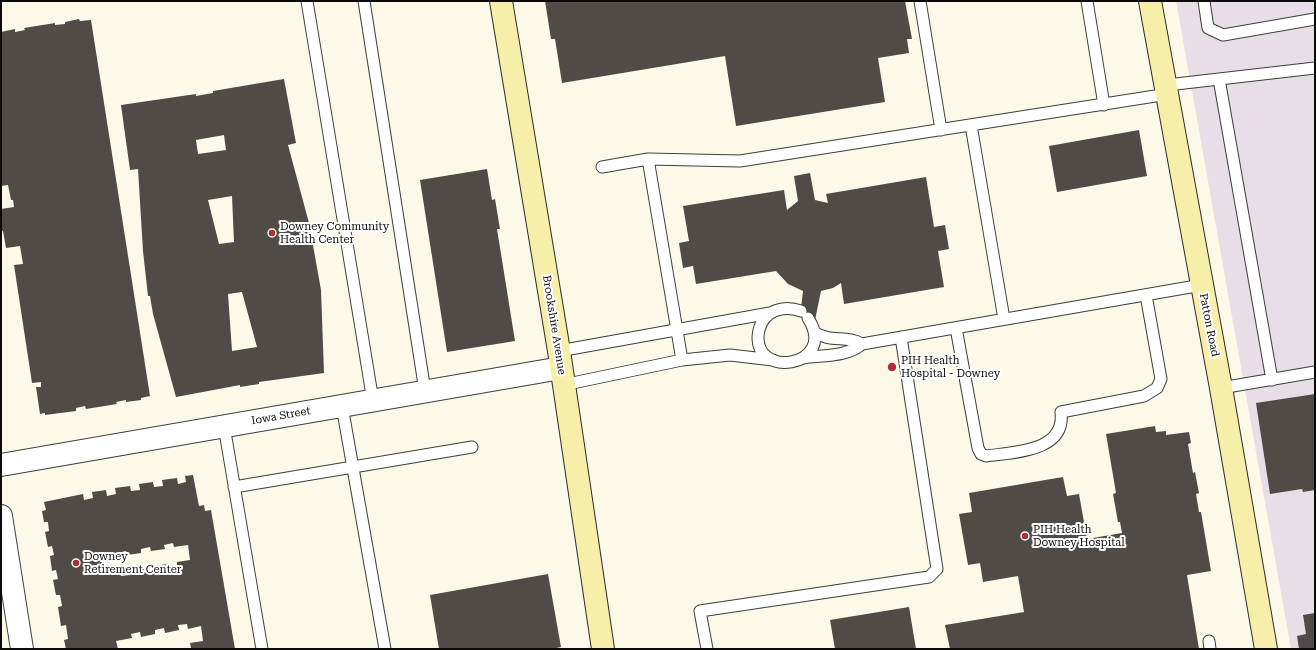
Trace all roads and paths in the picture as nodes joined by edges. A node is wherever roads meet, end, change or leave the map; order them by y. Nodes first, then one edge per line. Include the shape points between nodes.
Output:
1 (307, 1) edge
2 (364, 1) edge
3 (501, 1) edge
4 (920, 1) edge
5 (1087, 1) edge
6 (1150, 1) edge
7 (1204, 1) edge
8 (1315, 19) edge
9 (1315, 68) edge
10 (1219, 79) junction
11 (1168, 90) junction
12 (1104, 104) junction
13 (972, 125) junction
14 (941, 130) junction
15 (648, 159) junction
16 (602, 167) dead end
17 (1202, 285) junction
18 (1146, 295) junction
19 (770, 313) junction
20 (1004, 319) junction
21 (956, 328) junction
22 (677, 329) junction
23 (814, 332) junction
24 (902, 337) junction
25 (862, 344) junction
26 (804, 358) junction
27 (682, 360) junction
28 (773, 360) junction
29 (561, 368) junction
30 (1315, 372) edge
31 (1272, 380) junction
32 (1221, 388) junction
33 (425, 391) junction
34 (373, 400) junction
35 (342, 406) junction
36 (224, 426) junction
37 (472, 447) dead end
38 (1, 465) edge
39 (353, 466) junction
40 (234, 487) junction
41 (1, 516) edge
42 (22, 649) edge
43 (262, 649) edge
44 (385, 649) edge
45 (603, 649) edge
46 (707, 649) edge
47 (1266, 649) edge

1 - 34 lane
2 - 33 lane
3 - 29 street, Brookshire Avenue
4 - 14 lane
5 - 12 lane
6 - 11 street, Patton Road
7 - 8 lane via 1208,28 1223,35
9 - 10 lane
10 - 11 lane
10 - 31 lane
11 - 12 lane
11 - 17 street, Patton Road
12 - 13 lane
13 - 14 lane
13 - 20 lane
14 - 15 lane via 740,161
15 - 16 lane
15 - 22 lane
17 - 18 lane
17 - 32 street, Patton Road
18 - 20 lane
18 - 21 lane via 1161,379 1156,388 1144,396 1061,412 1062,421 1056,436 1026,450 986,456 981,454
19 - 22 lane
19 - 23 lane via 786,308 804,315
19 - 28 lane via 760,325 759,337 762,349
20 - 21 lane
21 - 24 lane
22 - 27 lane
22 - 29 lane
23 - 25 lane via 822,337 853,340
23 - 26 lane via 812,348
24 - 25 lane
24 - 46 lane via 937,565 935,572 929,577 700,611
25 - 26 lane via 848,353
26 - 28 lane via 789,364
27 - 28 lane via 730,356
27 - 29 lane
29 - 33 street, Iowa Street
29 - 45 street, Brookshire Avenue
30 - 31 lane
31 - 32 lane
32 - 47 street, Patton Road
33 - 34 street, Iowa Street
34 - 35 street, Iowa Street
35 - 36 street, Iowa Street
35 - 39 lane
36 - 38 street, Iowa Street
36 - 40 lane
37 - 39 lane
39 - 40 lane
39 - 44 lane
40 - 43 lane
41 - 42 street

